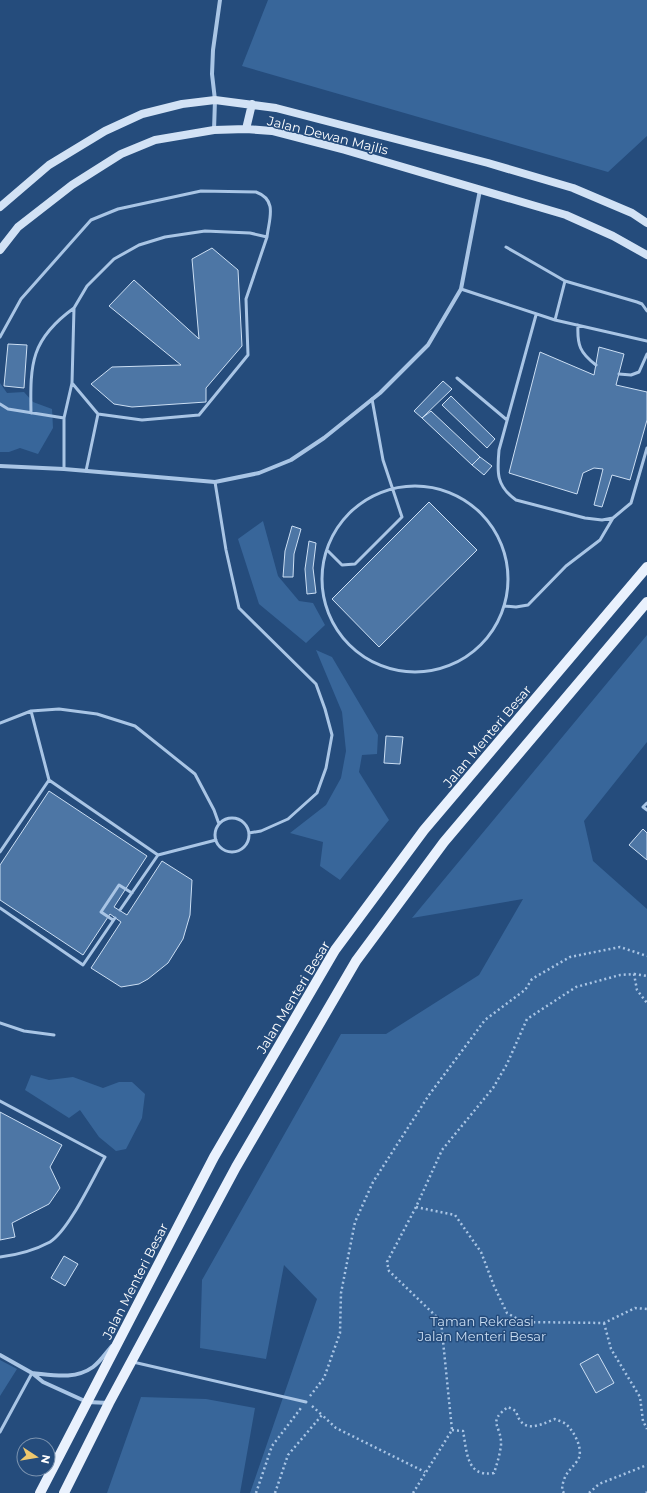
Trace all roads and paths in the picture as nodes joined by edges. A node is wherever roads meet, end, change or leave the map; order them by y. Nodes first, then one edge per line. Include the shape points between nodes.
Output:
1 (220, 0) edge
2 (215, 100) junction
3 (252, 104) junction
4 (246, 129) junction
5 (214, 130) junction
6 (480, 190) junction
7 (0, 206) edge
8 (647, 223) edge
9 (267, 237) junction
10 (506, 247) dead end
11 (0, 250) edge
12 (647, 255) edge
13 (565, 281) junction
14 (461, 289) junction
15 (74, 308) junction
16 (647, 310) edge
17 (536, 315) junction
18 (555, 320) junction
19 (578, 325) junction
20 (0, 337) edge
21 (647, 341) edge
22 (647, 354) edge
23 (596, 365) dead end
24 (619, 374) dead end
25 (457, 378) dead end
26 (72, 383) junction
27 (372, 399) junction
28 (0, 404) edge
29 (31, 413) junction
30 (98, 414) junction
31 (64, 418) junction
32 (507, 420) junction
33 (647, 448) edge
34 (0, 466) edge
35 (64, 469) junction
36 (86, 471) junction
37 (215, 482) junction
38 (393, 488) junction
39 (613, 518) junction
40 (328, 551) junction
41 (647, 567) edge
42 (647, 602) edge
43 (504, 606) junction
44 (31, 711) junction
45 (0, 723) edge
46 (49, 780) junction
47 (647, 803) edge
48 (647, 810) edge
49 (219, 824) junction
50 (249, 833) junction
51 (216, 840) junction
52 (0, 852) edge
53 (158, 855) junction
54 (132, 893) junction
55 (0, 908) edge
56 (120, 910) dead end
57 (647, 956) edge
58 (634, 974) junction
59 (647, 976) edge
60 (647, 1003) edge
61 (0, 1023) edge
62 (54, 1035) dead end
63 (0, 1101) edge
64 (416, 1208) junction
65 (0, 1257) edge
66 (647, 1309) edge
67 (604, 1324) junction
68 (122, 1335) junction
69 (0, 1356) edge
70 (133, 1362) junction
71 (32, 1373) junction
72 (87, 1402) junction
73 (306, 1402) junction
74 (109, 1403) junction
75 (322, 1415) junction
76 (647, 1429) edge
77 (452, 1430) junction
78 (0, 1432) edge
79 (647, 1465) edge
80 (425, 1472) junction
81 (40, 1493) edge
82 (64, 1493) edge
83 (256, 1493) edge
84 (275, 1493) edge
85 (413, 1493) edge
86 (564, 1493) edge
87 (589, 1493) edge

1 - 2 street via 213,50
2 - 3 street, Jalan Dewan Majlis
2 - 5 street
2 - 7 street, Jalan Dewan Majlis via 182,104 142,114 105,131 49,165
3 - 4 street
3 - 8 street, Jalan Dewan Majlis via 488,163 573,188 632,213
4 - 5 street, Jalan Dewan Majlis
4 - 6 street, Jalan Dewan Majlis via 272,131 345,150
5 - 11 street, Jalan Dewan Majlis via 155,140 121,154 72,185 18,227
6 - 12 street, Jalan Dewan Majlis via 566,215
6 - 14 street
9 - 15 lane via 250,233 205,231 165,236 139,245 114,260 86,286
9 - 20 lane via 271,208 264,195 256,192 201,192 118,210 91,220 21,299
9 - 30 lane via 246,299 248,355 199,414 142,420
10 - 13 lane
13 - 16 lane via 637,302
13 - 18 lane
14 - 17 lane
14 - 27 street via 428,345
15 - 26 lane
15 - 29 lane via 58,319 44,334 34,356
17 - 18 lane
17 - 32 lane
18 - 19 lane
19 - 21 lane
19 - 23 lane via 577,342 587,358
22 - 24 lane via 638,372 631,375
25 - 32 lane
26 - 30 lane
26 - 31 lane
27 - 37 street via 324,438 291,460 259,473
27 - 38 lane via 383,460
28 - 29 lane via 8,409
29 - 31 lane
30 - 36 lane
31 - 35 lane
32 - 39 lane via 499,450 497,472 508,494 516,500 585,518
33 - 39 lane via 631,503
34 - 35 street
35 - 36 street
36 - 37 street
37 - 50 lane via 239,608 316,684 332,735 326,768 316,793 288,820 261,832
38 - 40 lane via 369,498 349,514 334,534
38 - 40 lane via 402,517 355,564 342,565
38 - 43 lane via 418,486 443,490 466,500 485,517 499,538 507,562 508,588
39 - 43 lane via 600,540 566,566 528,605
40 - 43 lane via 322,583 327,608 338,631 355,650 376,664 400,671 426,672 450,666 472,653 490,635
41 - 68 main road, Jalan Menteri Besar via 424,830 335,950 214,1157
42 - 70 main road via 444,842 356,961 236,1167
44 - 45 lane
44 - 46 lane
44 - 49 lane via 60,709 94,714 134,726 195,774
46 - 52 lane
46 - 53 lane
47 - 48 lane via 643,807
49 - 50 lane via 224,819 237,818 243,821
49 - 51 lane via 215,834
50 - 51 lane via 246,845 236,852 224,850
51 - 53 lane
53 - 54 lane
54 - 55 lane via 119,885 101,912 114,919 83,965
54 - 56 lane
57 - 73 path via 620,947 570,957 532,979 525,990 485,1020 429,1095 373,1182 355,1222 341,1293 340,1333 324,1378
58 - 59 path
58 - 60 path via 637,990
58 - 64 path via 620,975 576,987 527,1019 493,1088 442,1150
61 - 62 lane via 24,1031
63 - 65 lane via 104,1157 67,1223 50,1241 17,1255
64 - 67 path via 455,1215 481,1252 507,1313 523,1322
64 - 77 path via 387,1262 389,1271 441,1321
66 - 67 path via 634,1308
67 - 76 path via 611,1349 640,1397 642,1421
68 - 71 street via 94,1367 79,1374 62,1376
68 - 72 main road, Jalan Menteri Besar
69 - 71 street
70 - 73 lane
70 - 74 main road
71 - 72 street via 43,1382
71 - 78 lane
72 - 74 street
72 - 81 main road, Jalan Menteri Besar
73 - 75 path
73 - 83 path via 272,1446
74 - 82 main road
75 - 80 path via 336,1428
75 - 84 path via 288,1455
77 - 80 path
77 - 86 path via 463,1431 468,1460 476,1470 485,1475 494,1473 501,1446 501,1436 496,1422 498,1414 508,1407 516,1411 518,1420 524,1425 531,1427 555,1419 566,1424 579,1444 580,1454 562,1482
79 - 87 path via 599,1484
80 - 85 path

